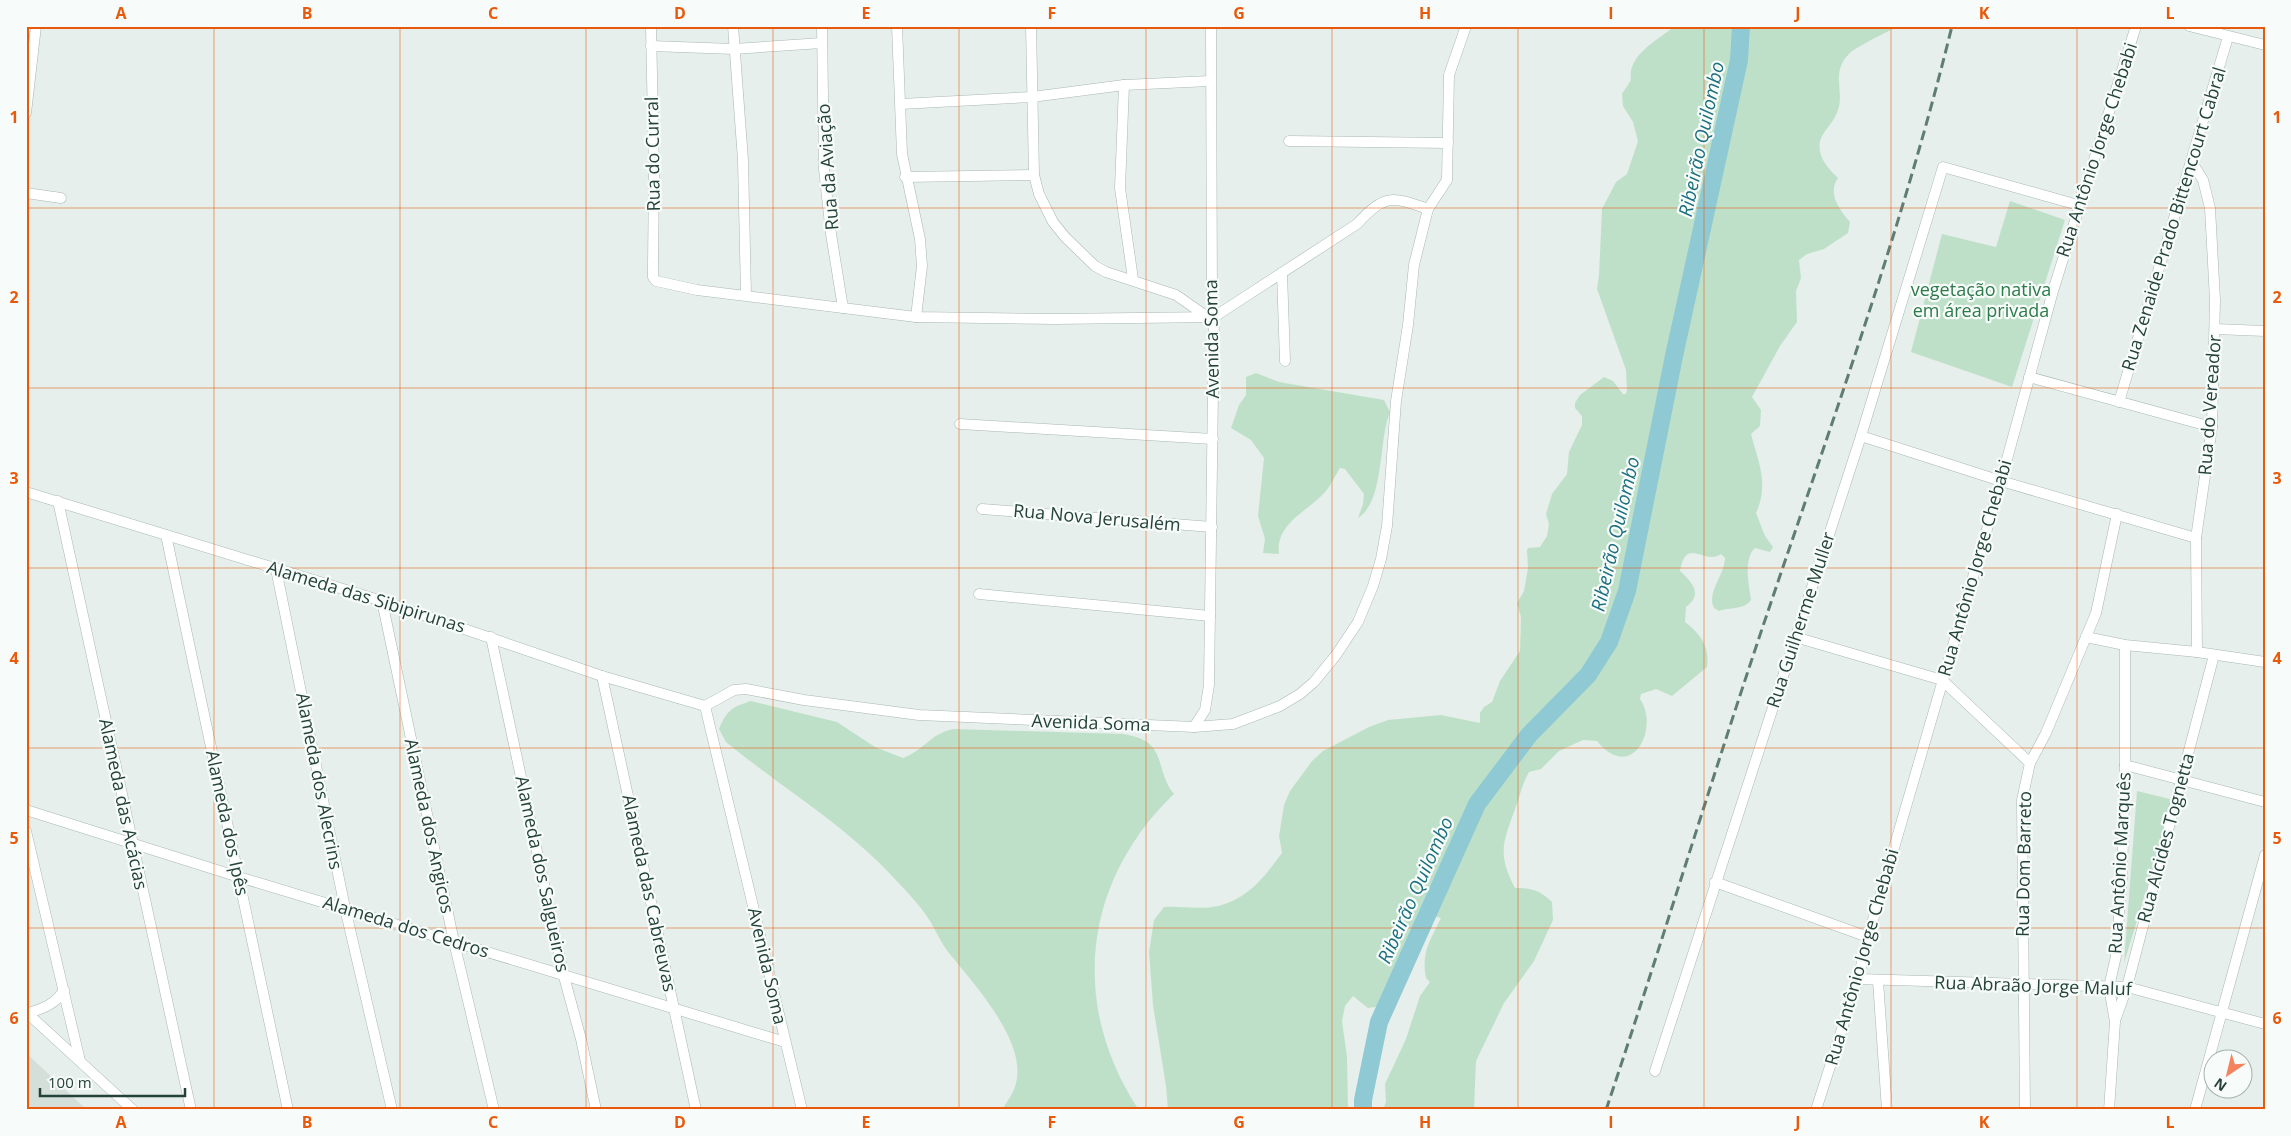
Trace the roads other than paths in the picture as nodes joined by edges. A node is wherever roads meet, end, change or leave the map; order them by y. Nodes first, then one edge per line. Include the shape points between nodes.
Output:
1 (36, 26) edge
2 (651, 26) edge
3 (733, 26) edge
4 (822, 26) edge
5 (897, 26) edge
6 (1031, 26) edge
7 (1210, 26) edge
8 (1466, 26) edge
9 (2136, 26) edge
10 (2189, 26) edge
11 (2228, 37) junction
12 (822, 43) junction
13 (2265, 45) edge
14 (651, 46) junction
15 (734, 49) junction
16 (29, 63) edge
17 (1210, 80) junction
18 (1124, 85) junction
19 (1032, 98) junction
20 (901, 104) junction
21 (26, 113) edge
22 (1289, 141) dead end
23 (1448, 144) junction
24 (2191, 161) junction
25 (1034, 175) junction
26 (905, 177) junction
27 (26, 194) edge
28 (61, 198) dead end
29 (2078, 205) junction
30 (1428, 210) junction
31 (1282, 273) junction
32 (1133, 279) junction
33 (746, 295) junction
34 (843, 308) junction
35 (1210, 316) junction
36 (916, 317) junction
37 (2215, 329) junction
38 (2265, 331) edge
39 (1285, 361) dead end
40 (2029, 377) junction
41 (2119, 402) junction
42 (960, 424) dead end
43 (2212, 427) junction
44 (1861, 436) junction
45 (1213, 439) junction
46 (2001, 481) junction
47 (26, 492) edge
48 (58, 501) junction
49 (982, 509) dead end
50 (2117, 514) junction
51 (1212, 528) junction
52 (166, 536) junction
53 (2196, 538) junction
54 (276, 569) junction
55 (978, 594) dead end
56 (382, 601) junction
57 (1210, 616) junction
58 (491, 636) junction
59 (2086, 636) junction
60 (1795, 637) junction
61 (2125, 645) junction
62 (2197, 652) junction
63 (2214, 655) junction
64 (2265, 662) edge
65 (602, 676) junction
66 (1942, 680) junction
67 (705, 706) junction
68 (1194, 727) junction
69 (2030, 762) junction
70 (2125, 765) junction
71 (2181, 779) junction
72 (2265, 802) edge
73 (26, 810) edge
74 (26, 831) edge
75 (132, 843) junction
76 (2265, 855) edge
77 (239, 877) junction
78 (1715, 882) junction
79 (344, 908) junction
80 (1868, 937) junction
81 (454, 942) junction
82 (563, 973) junction
83 (1858, 979) junction
84 (1878, 981) junction
85 (2024, 985) junction
86 (2109, 987) junction
87 (2127, 987) junction
88 (64, 990) junction
89 (674, 1009) junction
90 (2221, 1011) junction
91 (27, 1013) edge
92 (2116, 1022) junction
93 (2265, 1024) edge
94 (785, 1042) junction
95 (80, 1061) junction
96 (1654, 1071) dead end
97 (189, 1108) edge
98 (133, 1110) edge
99 (288, 1110) edge
100 (392, 1110) edge
101 (494, 1110) edge
102 (596, 1110) edge
103 (696, 1110) edge
104 (802, 1110) edge
105 (1816, 1110) edge
106 (1886, 1110) edge
107 (2025, 1110) edge
108 (2109, 1110) edge
109 (2195, 1110) edge

1 - 16 street
2 - 14 street, Rua do Curral
3 - 15 street
4 - 12 street, Rua da Aviação
5 - 20 street
6 - 19 street
7 - 17 street, Avenida Soma
8 - 23 street via 1449,75
9 - 29 street, Rua Antônio Jorge Chebabi
10 - 11 street
11 - 13 street
11 - 24 street, Rua Zenaide Prado Bittencourt Cabral
12 - 15 street
12 - 34 street, Rua da Aviação via 824,169
14 - 15 street
14 - 33 street, Rua do Curral via 653,272 656,281 697,290
15 - 33 street via 743,160
16 - 21 street
17 - 18 street
17 - 35 street, Avenida Soma
18 - 19 street
18 - 32 street via 1120,188
19 - 20 street
19 - 25 street
20 - 26 street
22 - 23 street
23 - 30 street via 1447,180
24 - 37 street, Rua do Vereador via 2203,180 2210,208
24 - 41 street, Rua Zenaide Prado Bittencourt Cabral
25 - 26 street
25 - 32 street via 1045,207 1065,237 1095,266
26 - 36 street via 920,239 922,266
27 - 28 street
29 - 40 street, Rua Antônio Jorge Chebabi
29 - 44 street, Rua Guilherme Muller via 1943,167
30 - 31 street via 1401,200 1374,205 1357,224
30 - 68 street via 1414,265 1396,401 1387,526 1381,559 1358,622 1336,655 1300,694 1280,706 1233,724
31 - 35 street
31 - 39 street
32 - 35 street via 1176,295
33 - 34 street
34 - 36 street
35 - 36 street
35 - 45 street, Avenida Soma
37 - 38 street
37 - 43 street, Rua do Vereador
40 - 41 street
40 - 46 street, Rua Antônio Jorge Chebabi
41 - 43 street
42 - 45 street
43 - 53 street, Rua do Vereador
44 - 46 street
44 - 60 street, Rua Guilherme Muller
45 - 51 street, Avenida Soma
46 - 50 street
46 - 66 street, Rua Antônio Jorge Chebabi
47 - 48 street, Alameda das Sibipirunas
48 - 52 street, Alameda das Sibipirunas
48 - 75 street, Alameda das Acácias
49 - 51 street, Rua Nova Jerusalém
50 - 53 street
50 - 59 street, Rua Dom Barreto via 2101,595
51 - 57 street, Avenida Soma
52 - 54 street, Alameda das Sibipirunas
52 - 77 street, Alameda dos Ipês
53 - 62 street, Rua do Vereador
54 - 56 street, Alameda das Sibipirunas
54 - 79 street, Alameda dos Alecrins
55 - 57 street
56 - 58 street, Alameda das Sibipirunas
56 - 81 street, Alameda dos Angicos
57 - 68 street, Avenida Soma via 1209,685 1205,710
58 - 65 street, Alameda das Sibipirunas
58 - 82 street, Alameda dos Salgueiros
59 - 61 street
59 - 69 street, Rua Dom Barreto via 2046,733
60 - 66 street
60 - 78 street, Rua Guilherme Muller
61 - 62 street
61 - 70 street, Rua Antônio Marquês
62 - 63 street
63 - 64 street
63 - 71 street, Rua Alcides Tognetta
65 - 67 street, Alameda das Sibipirunas
65 - 89 street, Alameda das Cabreuvas
66 - 69 street
66 - 80 street, Rua Antônio Jorge Chebabi
67 - 68 street, Avenida Soma via 734,690 746,689 919,715
67 - 94 street, Avenida Soma
69 - 85 street, Rua Dom Barreto via 2022,800
70 - 71 street
70 - 86 street, Rua Antônio Marquês via 2120,919
71 - 72 street
71 - 87 street, Rua Alcides Tognetta
73 - 75 street, Alameda dos Cedros
74 - 88 street
75 - 77 street, Alameda dos Cedros
75 - 97 street, Alameda das Acácias
76 - 90 street
77 - 79 street, Alameda dos Cedros
77 - 99 street, Alameda dos Ipês
78 - 80 street
78 - 96 street, Rua Guilherme Muller
79 - 81 street, Alameda dos Cedros
79 - 100 street, Alameda dos Alecrins
80 - 83 street, Rua Antônio Jorge Chebabi
81 - 82 street, Alameda dos Cedros
81 - 101 street, Alameda dos Angicos
82 - 89 street, Alameda dos Cedros
82 - 102 street, Alameda dos Salgueiros
83 - 84 street, Rua Abraão Jorge Maluf
83 - 105 street, Rua Antônio Jorge Chebabi
84 - 85 street, Rua Abraão Jorge Maluf
84 - 106 street
85 - 86 street, Rua Abraão Jorge Maluf
85 - 107 street, Rua Dom Barreto
86 - 87 street, Rua Abraão Jorge Maluf
86 - 92 street, Rua Antônio Marquês
87 - 90 street, Rua Abraão Jorge Maluf
87 - 92 street, Rua Alcides Tognetta
88 - 91 street via 50,1004
88 - 95 street
89 - 94 street, Alameda dos Cedros
89 - 103 street, Alameda das Cabreuvas
90 - 93 street, Rua Abraão Jorge Maluf
90 - 109 street
91 - 95 street
92 - 108 street, Rua Antônio Marquês
94 - 104 street, Avenida Soma
95 - 98 street

